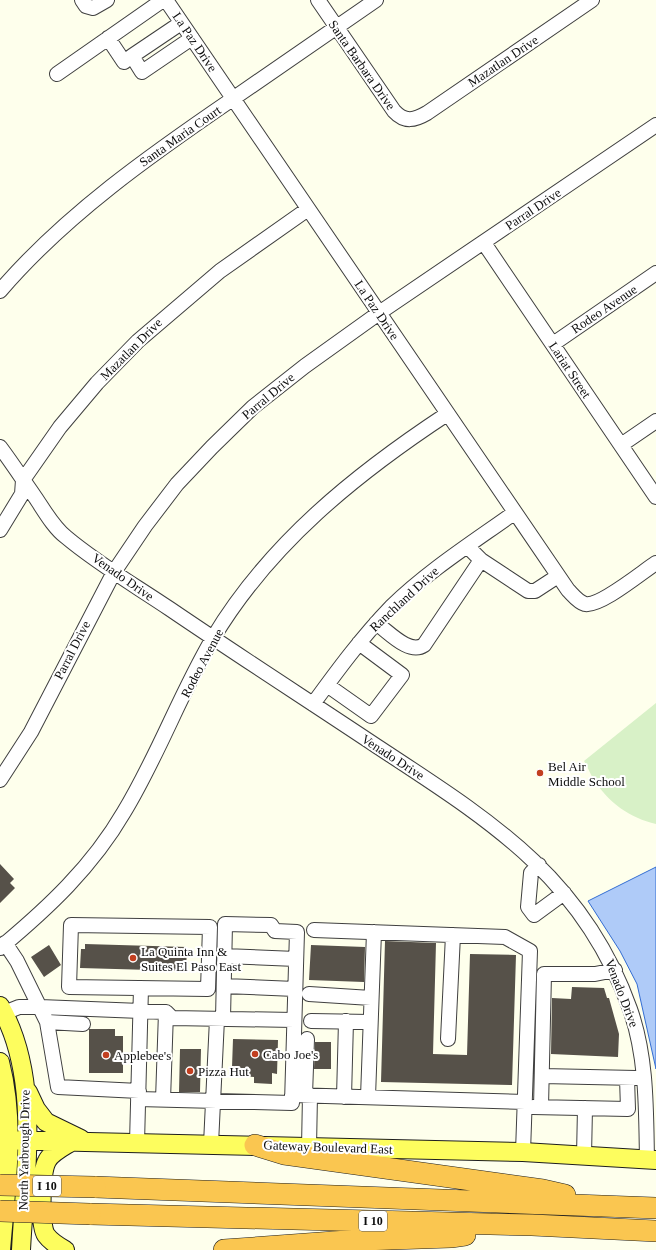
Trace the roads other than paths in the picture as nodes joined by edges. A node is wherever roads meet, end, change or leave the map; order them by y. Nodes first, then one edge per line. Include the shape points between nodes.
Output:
1 (82, 0) edge
2 (107, 0) edge
3 (163, 0) edge
4 (166, 0) edge
5 (318, 0) edge
6 (376, 0) edge
7 (592, 0) edge
8 (181, 23) junction
9 (336, 27) junction
10 (108, 38) junction
11 (192, 38) junction
12 (132, 56) junction
13 (57, 74) dead end
14 (233, 99) junction
15 (413, 120) joint
16 (656, 125) edge
17 (308, 209) junction
18 (484, 243) junction
19 (656, 273) edge
20 (0, 291) edge
21 (378, 313) junction
22 (553, 344) junction
23 (447, 414) junction
24 (656, 421) edge
25 (621, 445) junction
26 (0, 447) edge
27 (23, 480) junction
28 (656, 497) edge
29 (514, 513) junction
30 (0, 530) edge
31 (467, 546) junction
32 (481, 560) junction
33 (656, 563) edge
34 (114, 572) junction
35 (558, 576) junction
36 (376, 623) junction
37 (213, 638) junction
38 (359, 643) junction
39 (327, 685) junction
40 (313, 704) junction
41 (0, 780) edge
42 (539, 865) junction
43 (564, 892) junction
44 (314, 930) dead end
45 (374, 932) junction
46 (453, 935) junction
47 (3, 946) edge
48 (224, 956) junction
49 (296, 959) junction
50 (615, 970) junction
51 (224, 986) junction
52 (141, 988) junction
53 (296, 989) junction
54 (309, 994) dead end
55 (371, 998) junction
56 (40, 1008) junction
57 (2, 1010) edge
58 (140, 1011) junction
59 (166, 1012) junction
60 (220, 1019) junction
61 (294, 1020) junction
62 (311, 1021) dead end
63 (47, 1022) junction
64 (346, 1022) junction
65 (370, 1022) junction
66 (83, 1024) dead end
67 (307, 1039) dead end
68 (448, 1039) dead end
69 (542, 1076) junction
70 (1, 1077) edge
71 (627, 1078) junction
72 (644, 1078) junction
73 (26, 1087) junction
74 (139, 1095) junction
75 (302, 1095) junction
76 (344, 1097) junction
77 (368, 1097) junction
78 (163, 1100) junction
79 (214, 1101) junction
80 (525, 1104) junction
81 (541, 1107) junction
82 (585, 1108) junction
83 (4, 1140) edge
84 (26, 1141) junction
85 (79, 1142) junction
86 (137, 1142) junction
87 (211, 1144) junction
88 (255, 1145) junction
89 (309, 1146) junction
90 (523, 1152) junction
91 (584, 1156) junction
92 (651, 1160) edge
93 (0, 1185) edge
94 (615, 1207) junction
95 (656, 1208) edge
96 (0, 1211) edge
97 (532, 1225) junction
98 (656, 1232) edge
99 (1, 1250) edge
100 (21, 1250) edge
101 (65, 1250) edge
102 (224, 1250) edge

1 - 2 street via 86,6 93,8
3 - 10 street
4 - 8 street, La Paz Drive
5 - 9 street, Santa Barbara Drive
6 - 9 street, Santa Maria Court
7 - 15 street, Mazatlan Drive
8 - 11 street, La Paz Drive
8 - 12 street
9 - 14 street, Santa Maria Court
9 - 15 street, Santa Barbara Drive via 394,112 406,120
10 - 12 street via 124,62
10 - 13 street
11 - 12 street via 142,72
11 - 14 street, La Paz Drive
14 - 17 street, La Paz Drive
14 - 20 street, Santa Maria Court via 173,140 88,205
16 - 18 street, Parral Drive
17 - 21 street, La Paz Drive
17 - 27 street, Mazatlan Drive via 220,271 138,341 97,383 60,427
18 - 21 street, Parral Drive
18 - 22 street, Lariat Street
19 - 22 street, Rodeo Avenue
21 - 23 street, La Paz Drive
21 - 34 street, Parral Drive via 253,407 217,442 177,484
22 - 25 street, Lariat Street
23 - 29 street, La Paz Drive
23 - 37 street, Rodeo Avenue via 364,472 324,506 284,546 246,590
24 - 25 street
25 - 28 street, Lariat Street
26 - 27 street, Venado Drive
27 - 30 street, Mazatlan Drive via 22,494
27 - 34 street, Venado Drive via 64,536
29 - 31 street, Ranchland Drive
29 - 35 street, La Paz Drive
31 - 32 street
31 - 36 street, Ranchland Drive via 418,584
32 - 35 street via 528,591 535,591
32 - 36 street via 429,639 420,648 411,648
33 - 35 street, La Paz Drive via 599,602 586,604 578,601
34 - 37 street, Venado Drive
34 - 41 street, Parral Drive via 31,732
36 - 38 street, Ranchland Drive
37 - 40 street, Venado Drive
37 - 47 street, Rodeo Avenue via 125,812 85,868 40,914
38 - 39 street, Ranchland Drive
38 - 39 street via 402,675 371,716
39 - 40 street, Ranchland Drive
40 - 42 street, Venado Drive via 443,790 496,828
42 - 43 street, Venado Drive
42 - 43 street via 531,873 528,907 534,915
43 - 50 street, Venado Drive via 594,931
44 - 45 street
45 - 46 street
45 - 55 street
46 - 68 street
46 - 80 street via 505,937 530,951
47 - 56 street via 17,961
48 - 49 street
48 - 49 street via 225,924 271,925 276,931 297,932
48 - 51 street
49 - 53 street
50 - 69 street via 595,974 544,974
50 - 72 street, Venado Drive via 631,1011
51 - 53 street
51 - 60 street
52 - 52 street via 208,990 210,928 71,925 69,987
52 - 58 street
53 - 61 street
54 - 55 street
55 - 65 street
56 - 57 street via 19,1007
56 - 58 street
56 - 63 street
57 - 73 main road, North Yarbrough Drive via 18,1049
58 - 59 street
58 - 74 street
59 - 60 street via 172,1018
59 - 78 street
60 - 61 street
60 - 79 street
61 - 75 street
62 - 64 street
63 - 66 street
63 - 74 street via 58,1088
64 - 65 street
64 - 76 street
65 - 77 street
67 - 75 street
69 - 71 street
69 - 81 street
70 - 83 main road, North Yarbrough Drive via 9,1115
71 - 72 street
71 - 82 street via 628,1109
72 - 92 street, Venado Drive
73 - 84 main road, North Yarbrough Drive
73 - 85 main road via 46,1122
74 - 78 street
74 - 86 street
75 - 76 street
75 - 79 street via 292,1103
75 - 89 street
76 - 77 street
77 - 80 street
78 - 79 street
79 - 87 street
80 - 81 street
80 - 90 street
81 - 82 street
82 - 91 street
83 - 84 main road, Gateway Boulevard East
83 - 99 main road, North Yarbrough Drive
84 - 85 main road, Gateway Boulevard East
84 - 100 main road, North Yarbrough Drive
85 - 86 main road, Gateway Boulevard East
85 - 101 main road via 47,1160 43,1170 42,1225 52,1242
86 - 87 main road, Gateway Boulevard East
87 - 88 main road, Gateway Boulevard East
88 - 89 main road, Gateway Boulevard East
88 - 94 highway via 284,1154 543,1190
89 - 90 main road, Gateway Boulevard East
90 - 91 main road, Gateway Boulevard East
91 - 92 main road, Gateway Boulevard East
93 - 94 highway, I 10, bridge
94 - 95 highway, I 10
96 - 97 highway, I 10, bridge
97 - 98 highway, I 10
97 - 102 highway via 450,1237 361,1240

